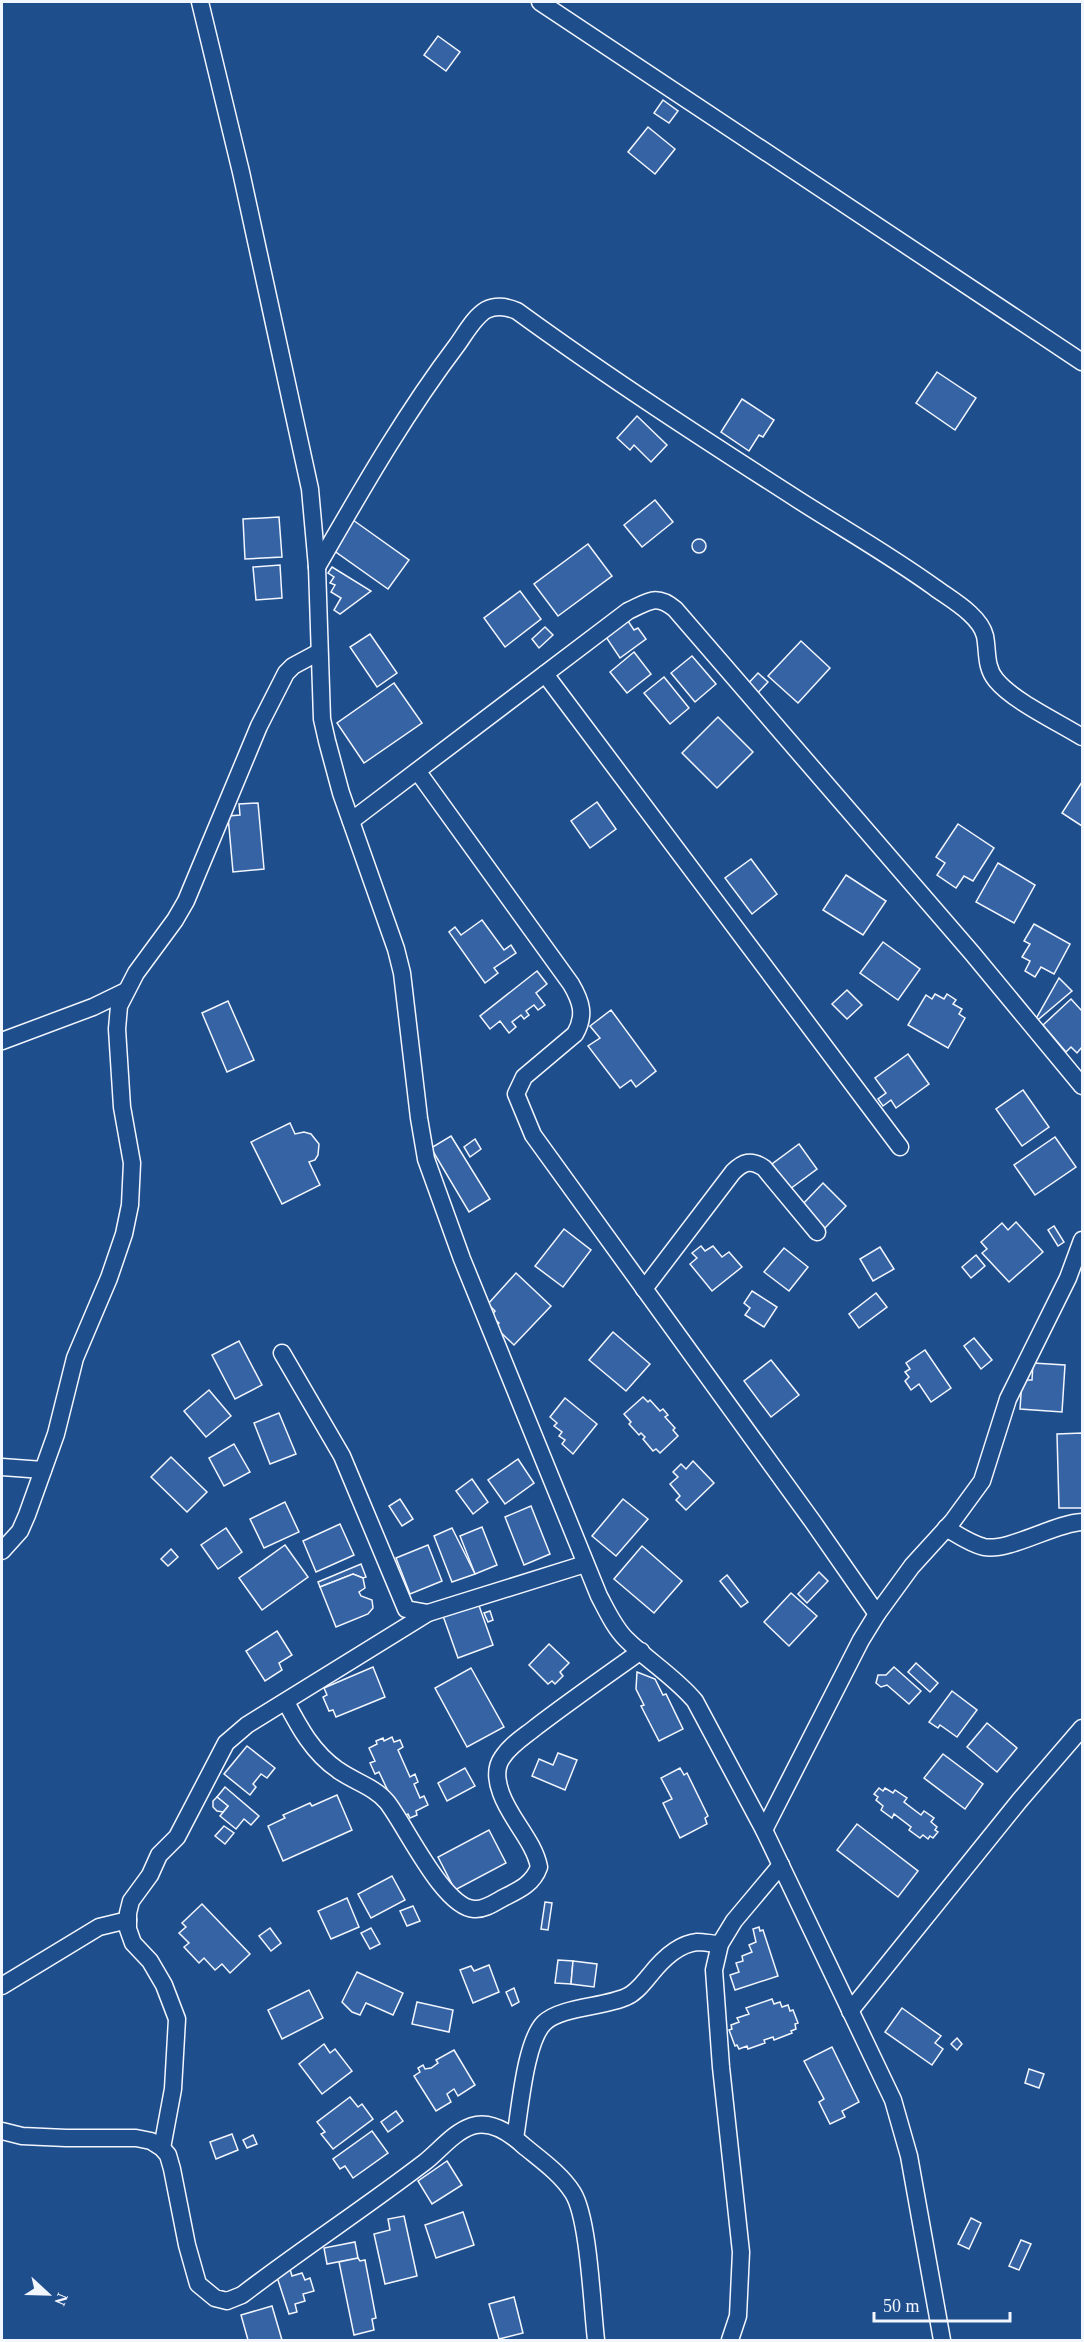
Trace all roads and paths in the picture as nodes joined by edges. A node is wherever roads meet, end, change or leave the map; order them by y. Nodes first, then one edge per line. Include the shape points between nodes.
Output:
1 (200, 2) edge
2 (540, 2) edge
3 (1083, 362) edge
4 (317, 567) junction
5 (319, 652) junction
6 (545, 674) junction
7 (1083, 737) edge
8 (418, 772) junction
9 (351, 821) junction
10 (126, 991) junction
11 (2, 1041) edge
12 (1083, 1086) edge
13 (900, 1146) dead end
14 (817, 1232) dead end
15 (1083, 1240) edge
16 (1075, 1278) edge
17 (644, 1289) junction
18 (282, 1353) dead end
19 (2, 1467) edge
20 (44, 1470) junction
21 (1083, 1522) edge
22 (946, 1528) junction
23 (2, 1551) edge
24 (585, 1564) junction
25 (428, 1613) junction
26 (877, 1614) junction
27 (641, 1651) junction
28 (286, 1702) junction
29 (1083, 1728) edge
30 (764, 1830) junction
31 (781, 1865) junction
32 (128, 1920) junction
33 (720, 1944) junction
34 (2, 1986) edge
35 (850, 2011) junction
36 (2, 2131) edge
37 (515, 2138) junction
38 (162, 2148) junction
39 (596, 2340) edge
40 (730, 2340) edge
41 (942, 2340) edge

1 - 4 street via 310,489
2 - 3 street
4 - 5 street
4 - 7 street via 394,435 447,358 486,310 508,308 932,586 981,626 987,660 996,681
5 - 9 street via 322,719
5 - 10 street via 286,673 259,726 186,901
6 - 8 street
6 - 12 street via 628,611 656,599 665,600
6 - 13 street
8 - 9 street
8 - 17 street via 580,1000 582,1013 575,1034 524,1077 517,1101 533,1135
9 - 24 street via 402,973 426,1159 462,1259
10 - 11 street
10 - 20 street via 119,1006 117,1029 122,1107 132,1163 130,1205 109,1278 75,1358
14 - 17 street via 769,1173 758,1164 745,1163 733,1172
15 - 16 street
16 - 22 street via 1008,1399 982,1480
17 - 26 street
18 - 25 street via 342,1456 406,1609
19 - 20 street
20 - 23 street via 20,1531
21 - 22 street via 995,1548 976,1545
22 - 26 street
24 - 25 street
24 - 27 street via 613,1622
25 - 28 street
26 - 30 street
27 - 28 street via 519,1740 501,1759 497,1778 501,1793 514,1822 533,1848 539,1867 532,1882 482,1909 466,1908 450,1896 386,1800 318,1753
27 - 30 street via 695,1701
28 - 32 street via 247,1725 226,1743 177,1837 159,1855 131,1901
29 - 35 street
30 - 31 street
31 - 33 street
31 - 35 street
32 - 34 street via 99,1927
32 - 38 street via 133,1943 150,1961 177,2019 173,2089
33 - 37 street via 697,1942 681,1948 660,1962 628,1996 567,2011 545,2022 525,2072
33 - 40 street via 714,1970 715,1996 741,2252 738,2316
35 - 41 street via 882,2075 904,2137
36 - 38 street via 22,2136 136,2138
37 - 38 street via 483,2124 458,2133 426,2161 242,2295 227,2301 215,2298 198,2284 172,2169
37 - 39 street via 565,2182 577,2202 587,2250

